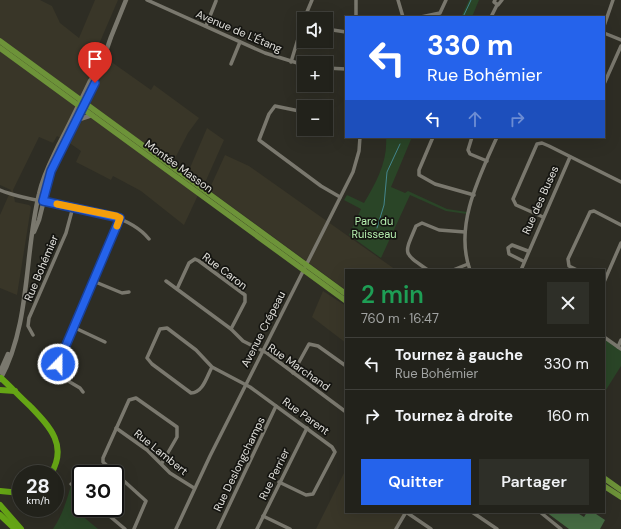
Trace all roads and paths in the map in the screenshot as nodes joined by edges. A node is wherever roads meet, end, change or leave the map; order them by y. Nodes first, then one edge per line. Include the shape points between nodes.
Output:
1 (126, 0) edge
2 (147, 0) edge
3 (312, 0) edge
4 (356, 0) edge
5 (398, 0) edge
6 (446, 0) edge
7 (495, 0) edge
8 (502, 0) edge
9 (613, 0) edge
10 (216, 2) dead end
11 (497, 5) junction
12 (307, 12) edge
13 (356, 16) edge
14 (403, 16) edge
15 (426, 16) edge
16 (492, 16) edge
17 (605, 23) edge
18 (206, 26) junction
19 (333, 31) edge
20 (345, 32) edge
21 (605, 33) edge
22 (621, 40) edge
23 (0, 41) edge
24 (240, 42) junction
25 (297, 43) edge
26 (621, 46) edge
27 (0, 48) edge
28 (291, 62) junction
29 (297, 63) edge
30 (231, 64) dead end
31 (333, 68) edge
32 (345, 69) edge
33 (605, 77) edge
34 (82, 104) junction
35 (297, 111) edge
36 (92, 115) junction
37 (77, 120) junction
38 (360, 138) edge
39 (433, 138) edge
40 (472, 138) edge
41 (497, 138) edge
42 (570, 157) junction
43 (487, 161) junction
44 (621, 182) edge
45 (0, 190) edge
46 (474, 195) junction
47 (340, 197) junction
48 (37, 200) junction
49 (43, 201) junction
50 (73, 208) junction
51 (543, 217) junction
52 (120, 218) junction
53 (621, 225) edge
54 (465, 232) junction
55 (33, 236) junction
56 (149, 239) dead end
57 (621, 243) edge
58 (528, 251) junction
59 (523, 261) junction
60 (468, 264) junction
61 (305, 267) junction
62 (427, 269) edge
63 (456, 269) edge
64 (470, 269) edge
65 (521, 269) edge
66 (575, 269) edge
67 (605, 280) edge
68 (93, 281) junction
69 (166, 281) dead end
70 (177, 289) junction
71 (128, 292) dead end
72 (345, 293) edge
73 (345, 300) edge
74 (73, 327) junction
75 (231, 329) junction
76 (33, 335) dead end
77 (605, 338) edge
78 (621, 340) edge
79 (105, 342) dead end
80 (619, 348) edge
81 (262, 351) junction
82 (345, 365) edge
83 (212, 367) junction
84 (293, 372) junction
85 (0, 376) edge
86 (245, 384) junction
87 (0, 390) edge
88 (15, 391) junction
89 (83, 392) dead end
90 (276, 406) junction
91 (345, 411) edge
92 (116, 428) junction
93 (307, 428) junction
94 (162, 463) junction
95 (54, 465) edge
96 (605, 479) edge
97 (279, 482) junction
98 (605, 487) edge
99 (194, 488) junction
100 (621, 490) edge
101 (0, 491) edge
102 (12, 492) edge
103 (621, 497) edge
104 (0, 505) edge
105 (405, 513) edge
106 (407, 513) edge
107 (473, 513) edge
108 (541, 513) edge
109 (0, 515) edge
110 (263, 516) junction
111 (111, 517) edge
112 (495, 528) edge
113 (15, 529) edge
114 (21, 529) edge
115 (125, 529) edge
116 (134, 529) edge
117 (176, 529) edge
118 (218, 529) edge
119 (257, 529) edge
120 (290, 529) edge
121 (396, 529) edge
122 (431, 529) edge
123 (561, 529) edge

1 - 34 street via 99,70 90,81
2 - 18 street, Avenue de L'Étang
3 - 12 street
4 - 13 street
5 - 14 street
6 - 15 street via 440,13
7 - 11 street
8 - 11 street via 500,5
9 - 17 street
10 - 18 street
11 - 16 street
18 - 24 street, Avenue de L'Étang
19 - 20 street
21 - 22 street
23 - 34 main road, Montée Masson
24 - 28 street, Avenue de L'Étang
24 - 30 street
25 - 28 street
26 - 33 street
27 - 34 main road, Montée Masson
28 - 29 street, Avenue de L'Étang
31 - 32 street
34 - 36 main road, Montée Masson
34 - 37 street
34 - 48 street via 46,169
34 - 61 main road, Montée Masson
35 - 47 street via 275,106 269,114 259,140
36 - 37 street
36 - 61 main road, Montée Masson
37 - 49 street via 51,171
38 - 47 street, Avenue Crépeau via 356,166
39 - 46 street via 419,175 435,184
40 - 43 street via 468,150 470,154
41 - 43 street
42 - 44 street
42 - 51 street, Rue des Buses
42 - 51 street via 542,143 534,148 513,199 516,205
43 - 46 street
45 - 48 street
46 - 54 street
47 - 61 street, Avenue Crépeau
48 - 49 street
48 - 55 street
49 - 50 street
49 - 55 street
50 - 52 street
50 - 76 street, Rue Bohémier via 66,233 29,318 28,326
51 - 58 street, Rue des Buses
52 - 56 street via 132,224
52 - 68 street
53 - 66 street via 590,212 568,259 569,266
54 - 60 street
54 - 62 street via 438,230 422,223 416,226 406,249 408,256
55 - 85 street via 22,308 8,364
57 - 67 street
58 - 59 street, Rue des Buses
58 - 59 street, Rue des Buses via 512,245 508,248 509,254
59 - 65 street, Rue des Buses
60 - 63 street
60 - 64 street
61 - 72 main road, Montée Masson
61 - 73 main road, Montée Masson
61 - 81 street, Avenue Crépeau
68 - 71 street via 122,294
68 - 74 street
69 - 70 street, Rue Marchand
70 - 75 street, Rue Marchand
70 - 75 street, Rue Caron via 189,263 195,259 245,295 245,302
74 - 79 street
74 - 89 street via 56,372
75 - 81 street, Rue Marchand via 243,341
77 - 80 street
78 - 80 street
81 - 84 street, Rue Marchand
81 - 86 street, Avenue Crépeau
82 - 84 street via 318,346 309,344
83 - 83 street, Rue Parent via 196,350 166,328 160,329 147,358 191,393 200,390
83 - 86 street, Rue Parent
84 - 91 street, Rue Marchand
85 - 88 highway
86 - 90 street, Rue Parent
86 - 99 street, Avenue Crépeau
87 - 88 highway
88 - 95 highway via 54,435 57,454
90 - 93 street, Rue Parent
90 - 118 street, Rue Deslongchamps
92 - 94 street, Rue Lambert
92 - 94 street via 129,400 133,398 177,427 177,437
92 - 116 street via 103,462 146,501
93 - 97 street, Rue Perrier
93 - 97 street, Rue Parent via 332,447 335,452 333,456 313,494 306,495
94 - 99 street, Rue Lambert via 176,478
96 - 100 main road
97 - 110 street, Rue Perrier
98 - 103 main road
99 - 117 street, Avenue Crépeau
101 - 102 highway
104 - 114 highway
105 - 121 street
106 - 122 street
107 - 112 street
108 - 123 street
109 - 113 highway
110 - 119 street, Rue Perrier
110 - 120 street
111 - 115 street

